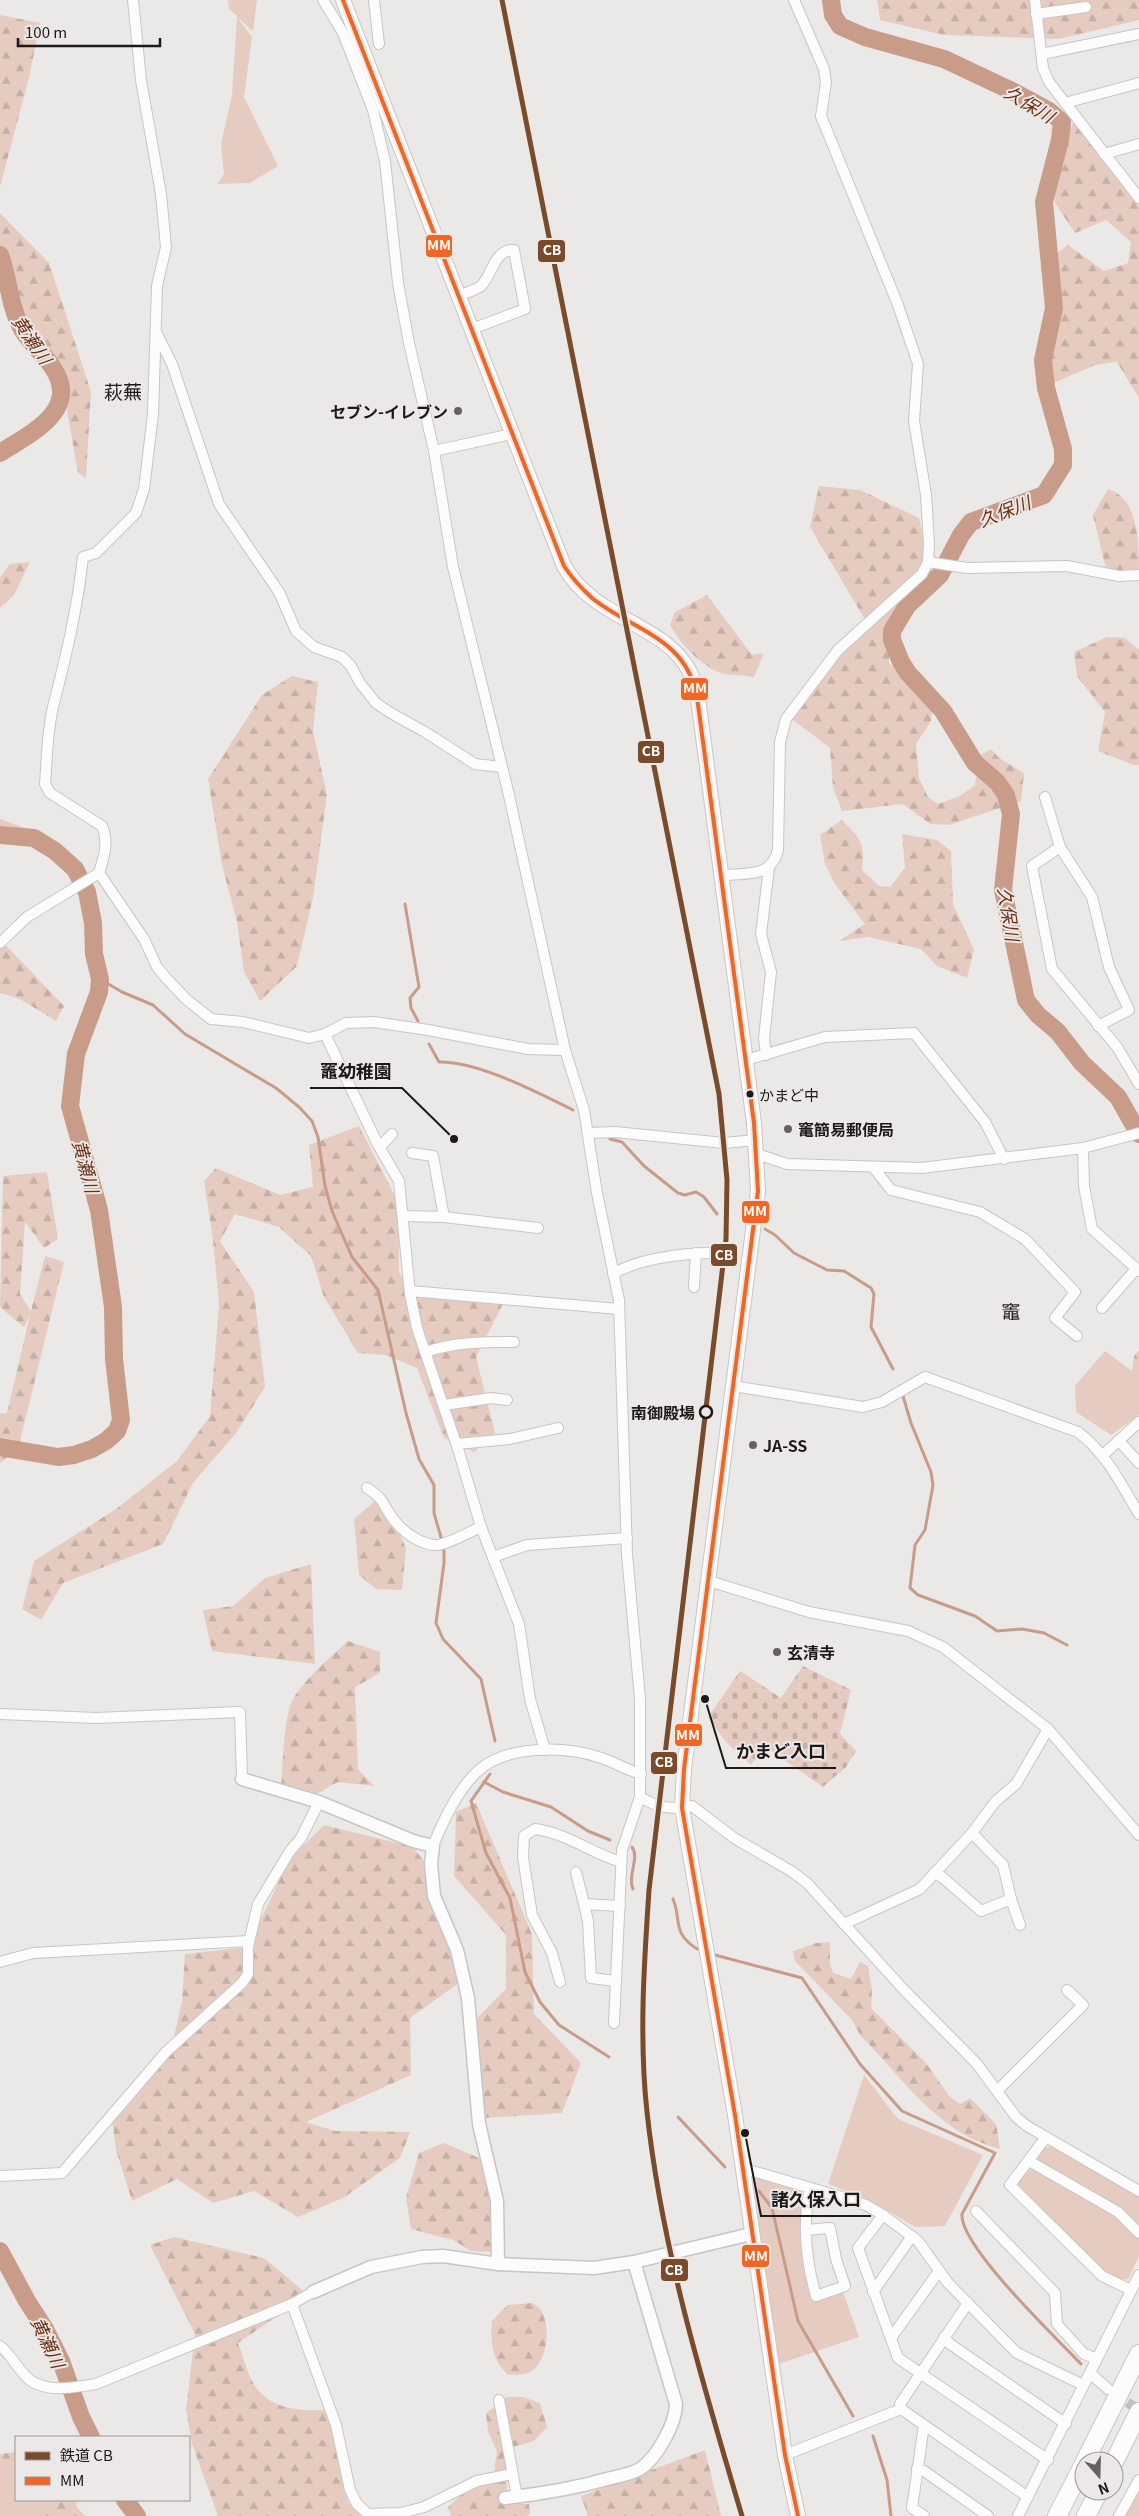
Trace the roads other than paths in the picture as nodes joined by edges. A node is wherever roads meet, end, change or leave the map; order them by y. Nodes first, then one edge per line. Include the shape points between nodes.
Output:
1 (133, 0) edge
2 (324, 0) edge
3 (344, 0) edge
4 (374, 0) edge
5 (794, 0) edge
6 (1034, 0) edge
7 (1086, 6) dead end
8 (1036, 14) junction
9 (1139, 34) edge
10 (379, 44) dead end
11 (1042, 54) junction
12 (1139, 83) edge
13 (1064, 103) junction
14 (379, 108) junction
15 (1139, 144) edge
16 (1104, 154) junction
17 (1139, 198) edge
18 (459, 296) junction
19 (472, 329) junction
20 (156, 332) junction
21 (512, 434) junction
22 (434, 451) junction
23 (929, 562) junction
24 (1139, 576) edge
25 (501, 767) junction
26 (1045, 797) dead end
27 (1060, 847) junction
28 (769, 868) junction
29 (97, 875) junction
30 (722, 875) junction
31 (0, 943) edge
32 (1098, 1026) junction
33 (325, 1034) junction
34 (565, 1050) junction
35 (766, 1055) junction
36 (746, 1060) junction
37 (1139, 1084) edge
38 (589, 1133) junction
39 (392, 1134) dead end
40 (1139, 1134) edge
41 (756, 1140) junction
42 (380, 1147) junction
43 (1082, 1148) junction
44 (412, 1153) dead end
45 (758, 1154) junction
46 (1004, 1159) junction
47 (874, 1168) junction
48 (404, 1216) junction
49 (444, 1217) junction
50 (538, 1228) dead end
51 (696, 1253) junction
52 (712, 1253) dead end
53 (1138, 1270) edge
54 (613, 1274) junction
55 (694, 1287) dead end
56 (410, 1291) junction
57 (1102, 1308) dead end
58 (619, 1309) junction
59 (1077, 1336) dead end
60 (514, 1342) dead end
61 (425, 1352) junction
62 (733, 1386) junction
63 (507, 1400) dead end
64 (444, 1405) junction
65 (1139, 1422) edge
66 (558, 1428) dead end
67 (1119, 1442) junction
68 (457, 1444) junction
69 (1103, 1455) junction
70 (1139, 1463) edge
71 (367, 1488) dead end
72 (1139, 1514) edge
73 (481, 1527) junction
74 (627, 1538) junction
75 (493, 1557) junction
76 (709, 1581) junction
77 (0, 1714) edge
78 (1048, 1729) junction
79 (545, 1750) junction
80 (640, 1774) junction
81 (242, 1779) joint
82 (640, 1797) junction
83 (319, 1802) junction
84 (682, 1808) junction
85 (972, 1833) junction
86 (1139, 1835) edge
87 (433, 1846) junction
88 (621, 1862) junction
89 (576, 1872) dead end
90 (934, 1874) junction
91 (1011, 1899) junction
92 (584, 1904) junction
93 (620, 1906) junction
94 (844, 1924) junction
95 (1020, 1925) dead end
96 (250, 1941) junction
97 (0, 1962) edge
98 (615, 1981) junction
99 (560, 1982) dead end
100 (1067, 1990) dead end
101 (614, 2023) dead end
102 (998, 2090) junction
103 (1046, 2137) junction
104 (1029, 2160) junction
105 (742, 2168) junction
106 (0, 2176) edge
107 (810, 2188) junction
108 (1139, 2191) edge
109 (976, 2211) dead end
110 (883, 2215) junction
111 (806, 2230) junction
112 (1139, 2233) edge
113 (751, 2234) junction
114 (912, 2236) junction
115 (634, 2262) junction
116 (498, 2264) junction
117 (939, 2272) junction
118 (1139, 2275) edge
119 (1131, 2290) junction
120 (313, 2292) joint
121 (873, 2292) junction
122 (968, 2303) junction
123 (292, 2304) junction
124 (944, 2337) junction
125 (891, 2338) junction
126 (0, 2346) edge
127 (1139, 2354) edge
128 (1097, 2359) junction
129 (1090, 2373) junction
130 (921, 2374) junction
131 (1083, 2386) junction
132 (1108, 2389) tunnel mouth
133 (498, 2400) dead end
134 (900, 2409) junction
135 (1139, 2412) edge
136 (1066, 2424) junction
137 (924, 2425) junction
138 (1090, 2451) edge
139 (1120, 2451) edge
140 (784, 2455) junction
141 (1048, 2460) junction
142 (918, 2468) junction
143 (512, 2474) junction
144 (1139, 2480) edge
145 (1074, 2483) edge
146 (1028, 2497) junction
147 (511, 2498) joint
148 (1094, 2501) edge
149 (798, 2516) edge
150 (924, 2516) edge
151 (988, 2516) edge
152 (1018, 2516) edge
153 (1057, 2516) edge
154 (1086, 2516) edge
155 (1119, 2516) edge

1 - 20 street via 141,80 161,194 166,247 157,286
2 - 14 street
3 - 14 main road
4 - 10 street
5 - 23 street via 824,69 826,82 821,116 898,305 918,364 914,421 926,494
6 - 8 street
7 - 8 street
8 - 11 street
9 - 11 street
11 - 13 street via 1049,82
12 - 13 street
13 - 16 street
14 - 18 main road
14 - 22 street via 398,283
15 - 16 street
16 - 17 street
18 - 19 main road
18 - 19 street via 481,286 504,252 514,250 525,309
19 - 21 main road
20 - 25 street via 172,364 219,504 279,592 296,631 314,646 342,657 376,703 389,712 475,764
20 - 29 street via 153,414 142,501 136,513 96,553 83,557 78,606 61,684 52,709 47,754 45,784 50,793 102,826 106,834
21 - 22 street
21 - 30 main road via 570,577 594,602 676,652 690,673 699,706
22 - 25 street via 453,567
23 - 24 street via 967,568 1068,566 1118,576
23 - 28 street via 922,574 838,650 786,719 780,742 778,850
25 - 34 street
26 - 27 street
27 - 32 street via 1032,866 1052,969
27 - 32 street via 1092,897 1109,966 1129,1010
28 - 30 street
28 - 35 street via 761,934 771,972 764,1038
29 - 31 street via 27,917
29 - 33 street via 144,939 166,979 211,1019 243,1022 309,1038
30 - 36 main road
32 - 37 street via 1117,1047
33 - 34 street via 346,1023 374,1022 528,1049
33 - 42 street
34 - 38 street
35 - 36 street
35 - 46 street via 825,1037 914,1033 985,1122
36 - 41 main road
38 - 41 street via 615,1132 724,1143
38 - 54 street
39 - 42 street
40 - 43 street
41 - 45 main road
42 - 48 street via 399,1181
43 - 46 street
43 - 53 street via 1084,1186 1092,1229
44 - 49 street via 433,1156
45 - 47 street via 787,1164
45 - 62 main road via 758,1191
46 - 47 street via 922,1168
47 - 59 street via 891,1190 980,1212 1025,1239 1075,1292 1055,1318
48 - 49 street
48 - 56 street
49 - 50 street
51 - 52 street
51 - 54 street via 625,1266
51 - 55 street
53 - 57 street
54 - 58 street
56 - 58 street
56 - 61 street
58 - 74 street
60 - 61 street via 445,1345
61 - 64 street
62 - 69 street via 863,1407 882,1402 925,1377 1078,1432
62 - 76 main road
63 - 64 street via 491,1398
64 - 68 street
65 - 67 street
66 - 68 street
67 - 69 street
67 - 70 street
68 - 73 street
69 - 72 street
71 - 73 street via 380,1496 394,1521 424,1543 442,1543
73 - 75 street
74 - 75 street via 527,1544
74 - 80 street via 640,1699
75 - 79 street via 519,1624 530,1699
76 - 78 street via 809,1612 908,1631 956,1655
76 - 84 main road via 684,1769
77 - 81 street via 96,1718 240,1712
78 - 85 street via 1016,1784 995,1802
78 - 86 street
79 - 80 street via 600,1757
79 - 87 street via 513,1754 487,1764 477,1772 453,1805
80 - 82 street
81 - 83 street
82 - 84 street via 672,1810
82 - 88 street
83 - 87 street via 413,1841
83 - 96 street via 301,1838 258,1904
84 - 94 street via 692,1806 734,1838 791,1871 807,1883
84 - 105 main road
85 - 90 street
85 - 91 street via 1003,1865
87 - 116 street via 434,1896 457,1950 466,1983 479,2124 497,2201
88 - 93 street
88 - 99 street via 601,1856 550,1831 535,1829 524,1836 523,1857 532,1915 552,1953
89 - 92 street
90 - 91 street via 942,1877 981,1911
90 - 94 street via 914,1893
91 - 95 street
92 - 93 street
92 - 98 street via 591,1978
93 - 98 street
94 - 102 street
96 - 97 street via 34,1953
96 - 106 street via 248,1974 242,1983 166,2052 62,2173
98 - 101 street
100 - 102 street via 1083,2005
102 - 103 street via 1026,2126
103 - 104 street
103 - 108 street
104 - 112 street via 1118,2212
104 - 119 street via 1010,2185 1102,2276
105 - 107 street
105 - 113 main road
107 - 110 street via 866,2206
107 - 111 street via 805,2209
109 - 128 street via 1055,2293 1057,2324 1084,2354
110 - 114 street
110 - 121 street via 858,2248
111 - 111 street via 807,2265 816,2296 845,2286 830,2228
113 - 115 street
113 - 140 main road
114 - 117 street
114 - 121 street
115 - 116 street via 574,2268
115 - 147 street via 676,2404 674,2421 648,2462 637,2470 582,2487
116 - 120 street via 444,2256 422,2257 371,2267
117 - 122 street
117 - 125 street
118 - 119 street
119 - 128 street
120 - 123 street
121 - 125 street
122 - 124 street
122 - 131 street via 1017,2353
123 - 126 street via 96,2384 55,2389 30,2380
123 - 143 street via 336,2425 350,2490 357,2504 368,2514 401,2513 424,2507 477,2481
124 - 130 street
124 - 136 street
125 - 130 street via 898,2358
127 - 138 highway
128 - 129 street
129 - 131 street
129 - 132 street
130 - 134 street via 900,2404
130 - 141 street
131 - 136 street
133 - 143 street
134 - 137 street
134 - 140 street
135 - 139 highway
136 - 141 street
137 - 142 street
137 - 146 street
140 - 149 main road
141 - 146 street
142 - 150 street via 912,2508
142 - 151 street
143 - 147 street
144 - 155 street
145 - 153 highway
146 - 152 street
148 - 154 highway

